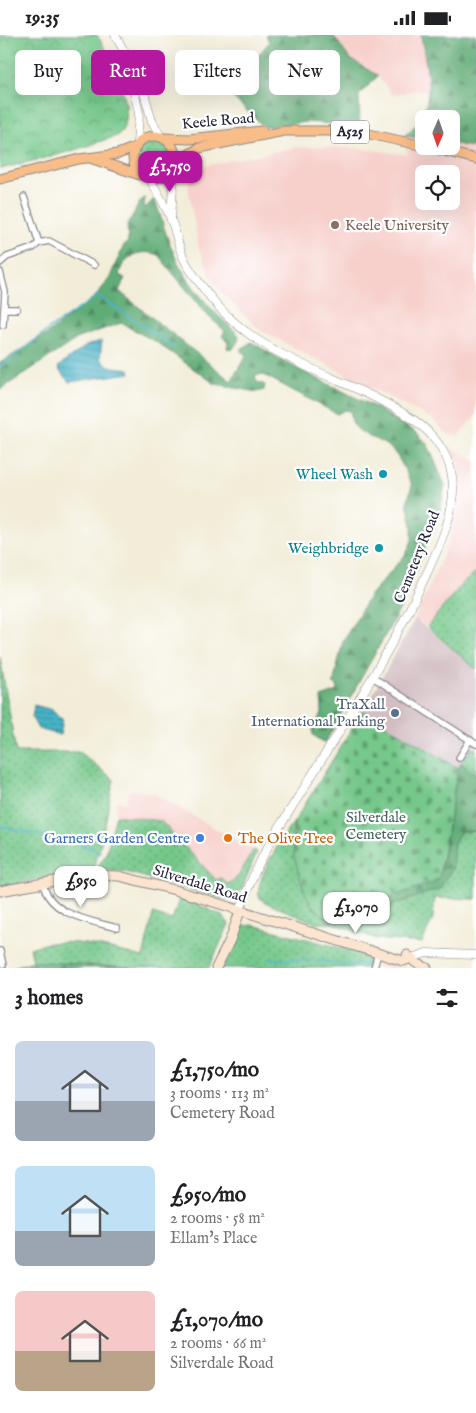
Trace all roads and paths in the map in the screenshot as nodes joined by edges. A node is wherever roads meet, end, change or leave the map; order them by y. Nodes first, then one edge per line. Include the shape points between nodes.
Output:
1 (115, 35) edge
2 (123, 50) edge
3 (134, 95) edge
4 (145, 95) edge
5 (274, 132) junction
6 (162, 137) junction
7 (415, 144) edge
8 (136, 145) junction
9 (460, 155) edge
10 (90, 158) junction
11 (476, 159) edge
12 (175, 165) junction
13 (147, 177) junction
14 (0, 179) edge
15 (24, 197) dead end
16 (171, 220) junction
17 (39, 243) junction
18 (0, 263) edge
19 (94, 265) dead end
20 (0, 272) edge
21 (6, 309) junction
22 (17, 309) dead end
23 (3, 325) dead end
24 (374, 678) junction
25 (473, 742) edge
26 (459, 758) dead end
27 (43, 884) junction
28 (0, 891) edge
29 (240, 911) junction
30 (117, 928) dead end
31 (0, 951) edge
32 (383, 954) junction
33 (476, 955) edge
34 (412, 958) junction
35 (4, 965) dead end
36 (216, 968) edge
37 (374, 968) edge
38 (427, 968) edge

1 - 2 street
3 - 8 street via 138,113
4 - 6 street via 152,121
5 - 6 main road, Keele Road / A525 via 189,139
5 - 7 main road, Keele Road / A525 via 343,131
5 - 12 main road, Keele Road / A525 via 199,148
6 - 8 main road via 147,137
6 - 12 main road via 175,149
8 - 10 main road via 118,154
8 - 13 main road via 134,164
9 - 11 main road, Keele Road / A525
10 - 13 main road
10 - 14 main road
12 - 13 main road via 158,179
12 - 16 street, Cemetery Road
13 - 16 street, Cemetery Road
15 - 17 street
16 - 24 street, Cemetery Road via 185,261 211,298 231,319 268,347 415,421 438,441 449,464 453,487 451,510 406,620
17 - 18 street
17 - 19 street via 49,241
20 - 21 street
21 - 22 street
21 - 23 street
24 - 25 street
24 - 29 street, Cemetery Road via 274,831
25 - 26 street
27 - 28 main road, Silverdale Road
27 - 29 main road, Silverdale Road via 79,876 109,874 175,890
27 - 30 street via 47,898 72,915
29 - 32 main road, Silverdale Road
29 - 36 main road
31 - 35 street
32 - 34 main road, Silverdale Road via 405,954
32 - 37 street
33 - 34 street via 426,953
34 - 38 main road

